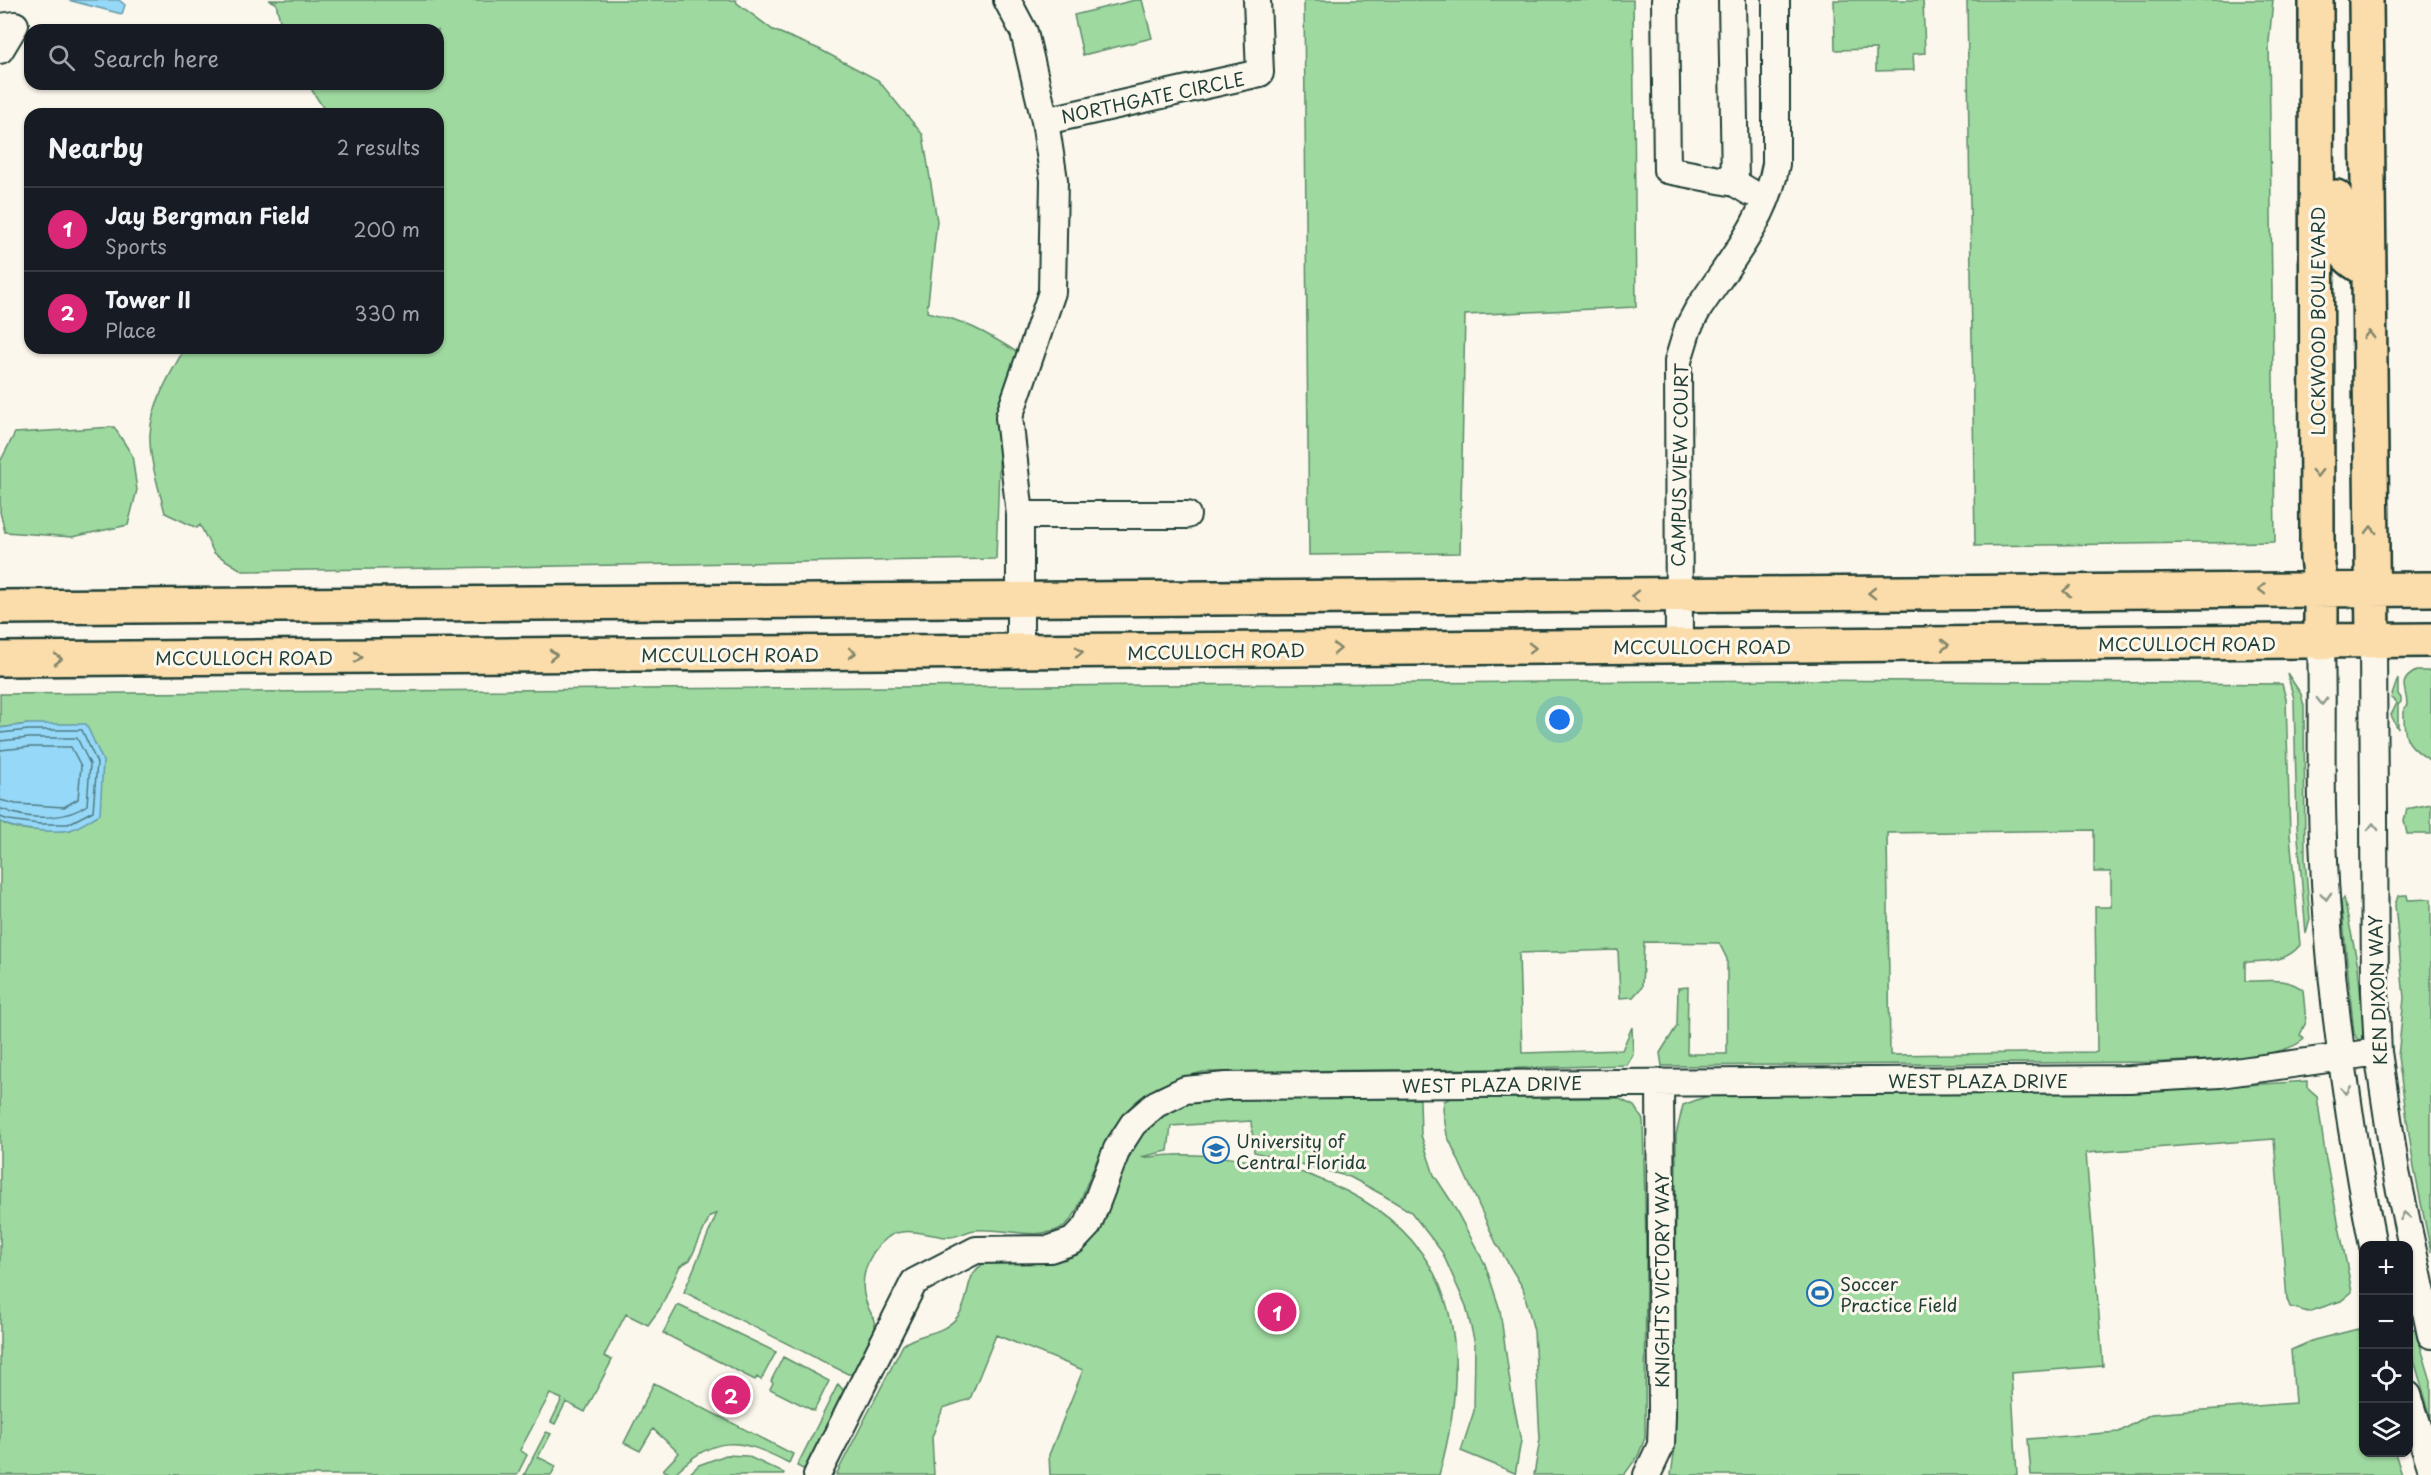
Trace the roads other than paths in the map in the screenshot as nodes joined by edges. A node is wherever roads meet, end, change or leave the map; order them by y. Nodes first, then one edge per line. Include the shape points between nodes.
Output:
1 (1007, 0) edge
2 (1257, 0) edge
3 (1665, 0) edge
4 (1732, 0) edge
5 (1776, 0) edge
6 (2366, 0) edge
7 (2316, 12) edge
8 (0, 27) edge
9 (0, 50) edge
10 (2318, 86) junction
11 (1045, 121) junction
12 (1735, 183) junction
13 (1767, 203) junction
14 (2368, 211) junction
15 (2368, 270) junction
16 (1020, 515) junction
17 (1187, 515) dead end
18 (2372, 588) junction
19 (2321, 589) junction
20 (2431, 589) edge
21 (1677, 595) junction
22 (1019, 600) junction
23 (0, 607) edge
24 (2431, 640) edge
25 (2373, 641) junction
26 (2321, 643) junction
27 (1678, 646) junction
28 (1020, 652) junction
29 (0, 659) edge
30 (2378, 1052) junction
31 (2342, 1058) junction
32 (1660, 1082) junction
33 (2372, 1241) edge
34 (2431, 1335) edge
35 (2411, 1403) edge
36 (2431, 1467) edge
37 (817, 1475) edge
38 (1647, 1475) edge

1 - 11 street, NORTHGATE CIRCLE via 1024,32
2 - 11 street, NORTHGATE CIRCLE via 1260,73
3 - 12 street via 1667,170
4 - 12 street
5 - 13 street, CAMPUS VIEW COURT via 1776,164
6 - 14 main road
7 - 10 main road, LOCKWOOD BOULEVARD
7 - 14 main road via 2343,42 2351,58 2353,186
8 - 9 street via 15,25
10 - 15 main road via 2335,123 2337,231 2344,255
10 -> 19 main road, LOCKWOOD BOULEVARD
11 - 16 street, NORTHGATE CIRCLE via 1054,180 1052,292 1009,417
12 - 13 street
13 - 21 street, CAMPUS VIEW COURT via 1697,311 1678,361
14 - 15 main road
18 -> 15 main road
16 - 17 street
16 - 22 street, NORTHGATE CIRCLE
18 - 19 main road
18 - 20 main road
18 - 25 main road
19 -> 21 main road
19 - 26 main road, LOCKWOOD BOULEVARD
21 -> 22 main road
21 - 27 street, CAMPUS VIEW COURT
22 - 23 main road
22 - 28 street, NORTHGATE CIRCLE
24 - 25 main road, MCCULLOCH ROAD
25 - 26 main road, MCCULLOCH ROAD
30 -> 25 street, KEN DIXON WAY via 2374,991
27 -> 26 main road, MCCULLOCH ROAD
26 -> 31 street, KEN DIXON WAY via 2323,838 2329,943
28 -> 27 main road, MCCULLOCH ROAD
29 -> 28 main road, MCCULLOCH ROAD
30 - 31 street, WEST PLAZA DRIVE
34 -> 30 street, KEN DIXON WAY via 2396,1172
31 - 32 street, WEST PLAZA DRIVE via 2220,1074 2130,1079
31 -> 33 street, KEN DIXON WAY
32 - 37 street, WEST PLAZA DRIVE via 1226,1086 1175,1094 1133,1124 1117,1149 1088,1225 1073,1241 1050,1249 976,1250 914,1282
32 - 38 street, KNIGHTS VICTORY WAY via 1661,1445
35 - 36 street

